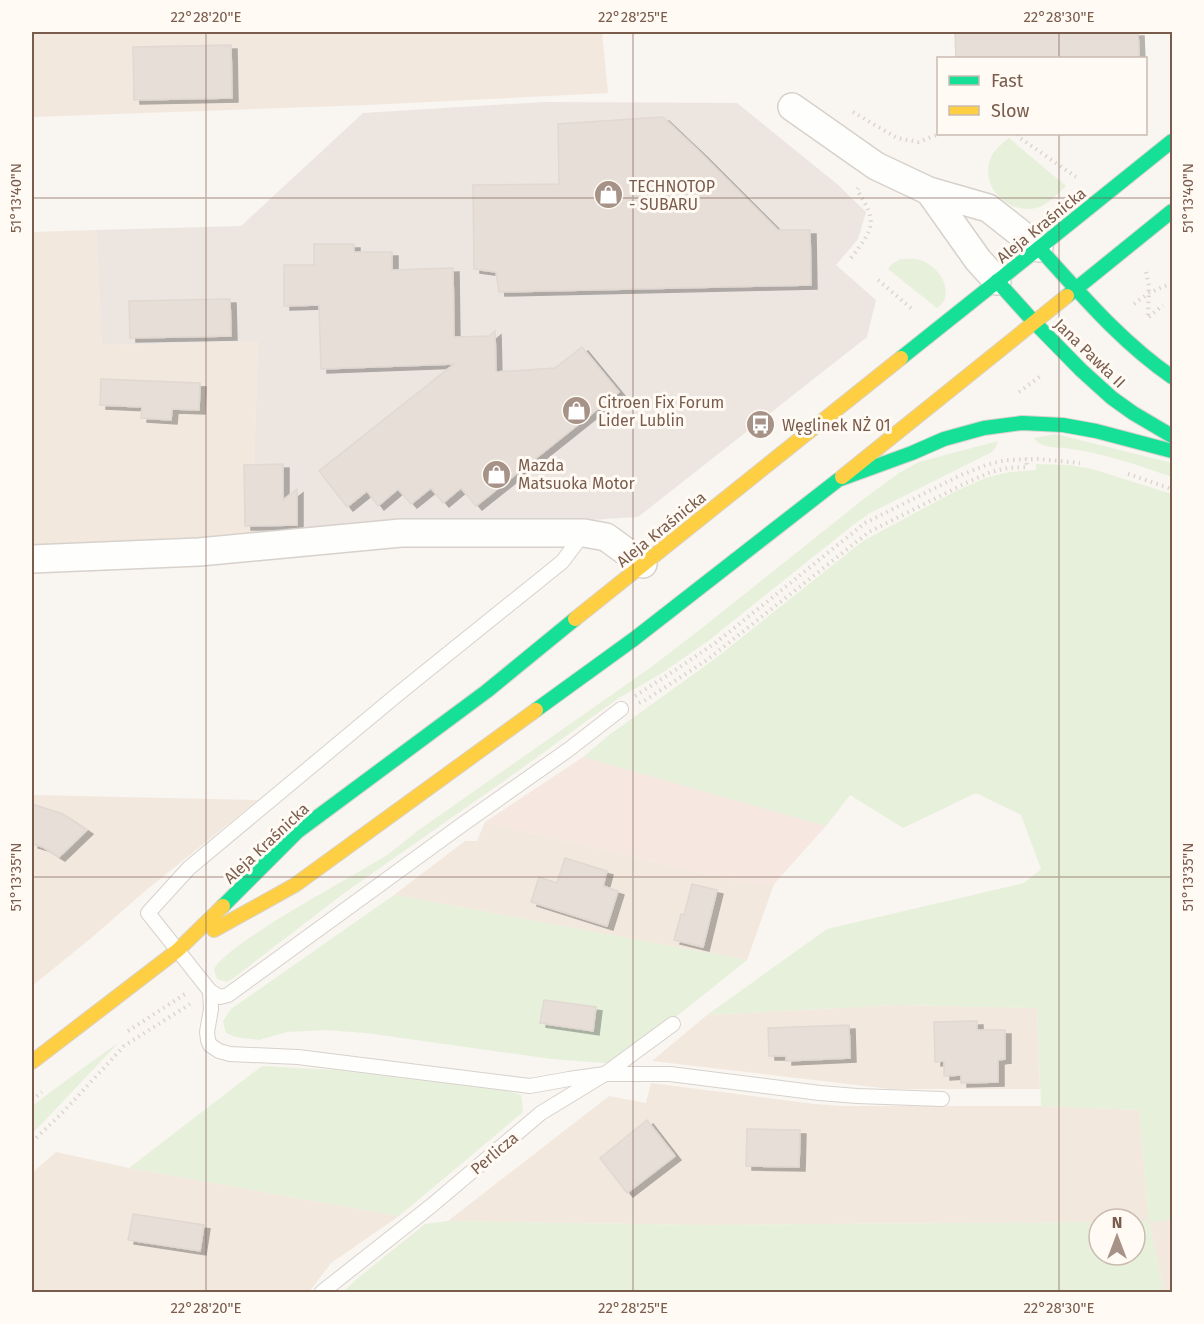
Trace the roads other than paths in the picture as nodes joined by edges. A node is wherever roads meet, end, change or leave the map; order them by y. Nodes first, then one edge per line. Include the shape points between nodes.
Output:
1 (792, 107) dead end
2 (1173, 141) edge
3 (929, 191) junction
4 (1173, 211) edge
5 (1039, 248) junction
6 (997, 281) junction
7 (1077, 288) junction
8 (1034, 322) junction
9 (1173, 377) edge
10 (1173, 436) edge
11 (1173, 451) edge
12 (838, 480) junction
13 (584, 534) junction
14 (32, 559) edge
15 (643, 564) junction
16 (621, 709) road end
17 (178, 950) junction
18 (210, 991) junction
19 (673, 1024) dead end
20 (32, 1062) edge
21 (605, 1074) junction
22 (942, 1099) dead end
23 (322, 1293) edge

1 - 3 street via 876,166
2 - 5 main road, Aleja Kraśnicka
3 - 5 street via 988,208
3 - 6 street
4 - 7 main road, Aleja Kraśnicka
5 - 6 main road, Aleja Kraśnicka
5 - 7 main road
6 - 8 main road, Jana Pawła II
6 - 15 main road, Aleja Kraśnicka
7 - 8 main road, Aleja Kraśnicka
7 - 9 main road via 1123,337
8 - 10 main road, Jana Pawła II via 1112,399
8 - 12 main road, Aleja Kraśnicka
11 - 12 main road via 1096,431 1022,423 944,439
12 - 17 main road, Aleja Kraśnicka via 634,639 295,885
13 - 14 street via 400,534 199,552
13 - 15 street via 606,537
13 - 17 lane via 562,562 189,868 148,913
15 - 17 main road, Aleja Kraśnicka via 487,691 297,832
16 - 18 lane via 240,987 220,997
17 - 18 lane
17 - 20 main road, Aleja Kraśnicka
18 - 21 lane via 208,1040 219,1052 298,1057 530,1086
19 - 21 lane, Perlicza
21 - 22 lane via 670,1074 820,1093
21 - 23 lane, Perlicza via 541,1113

